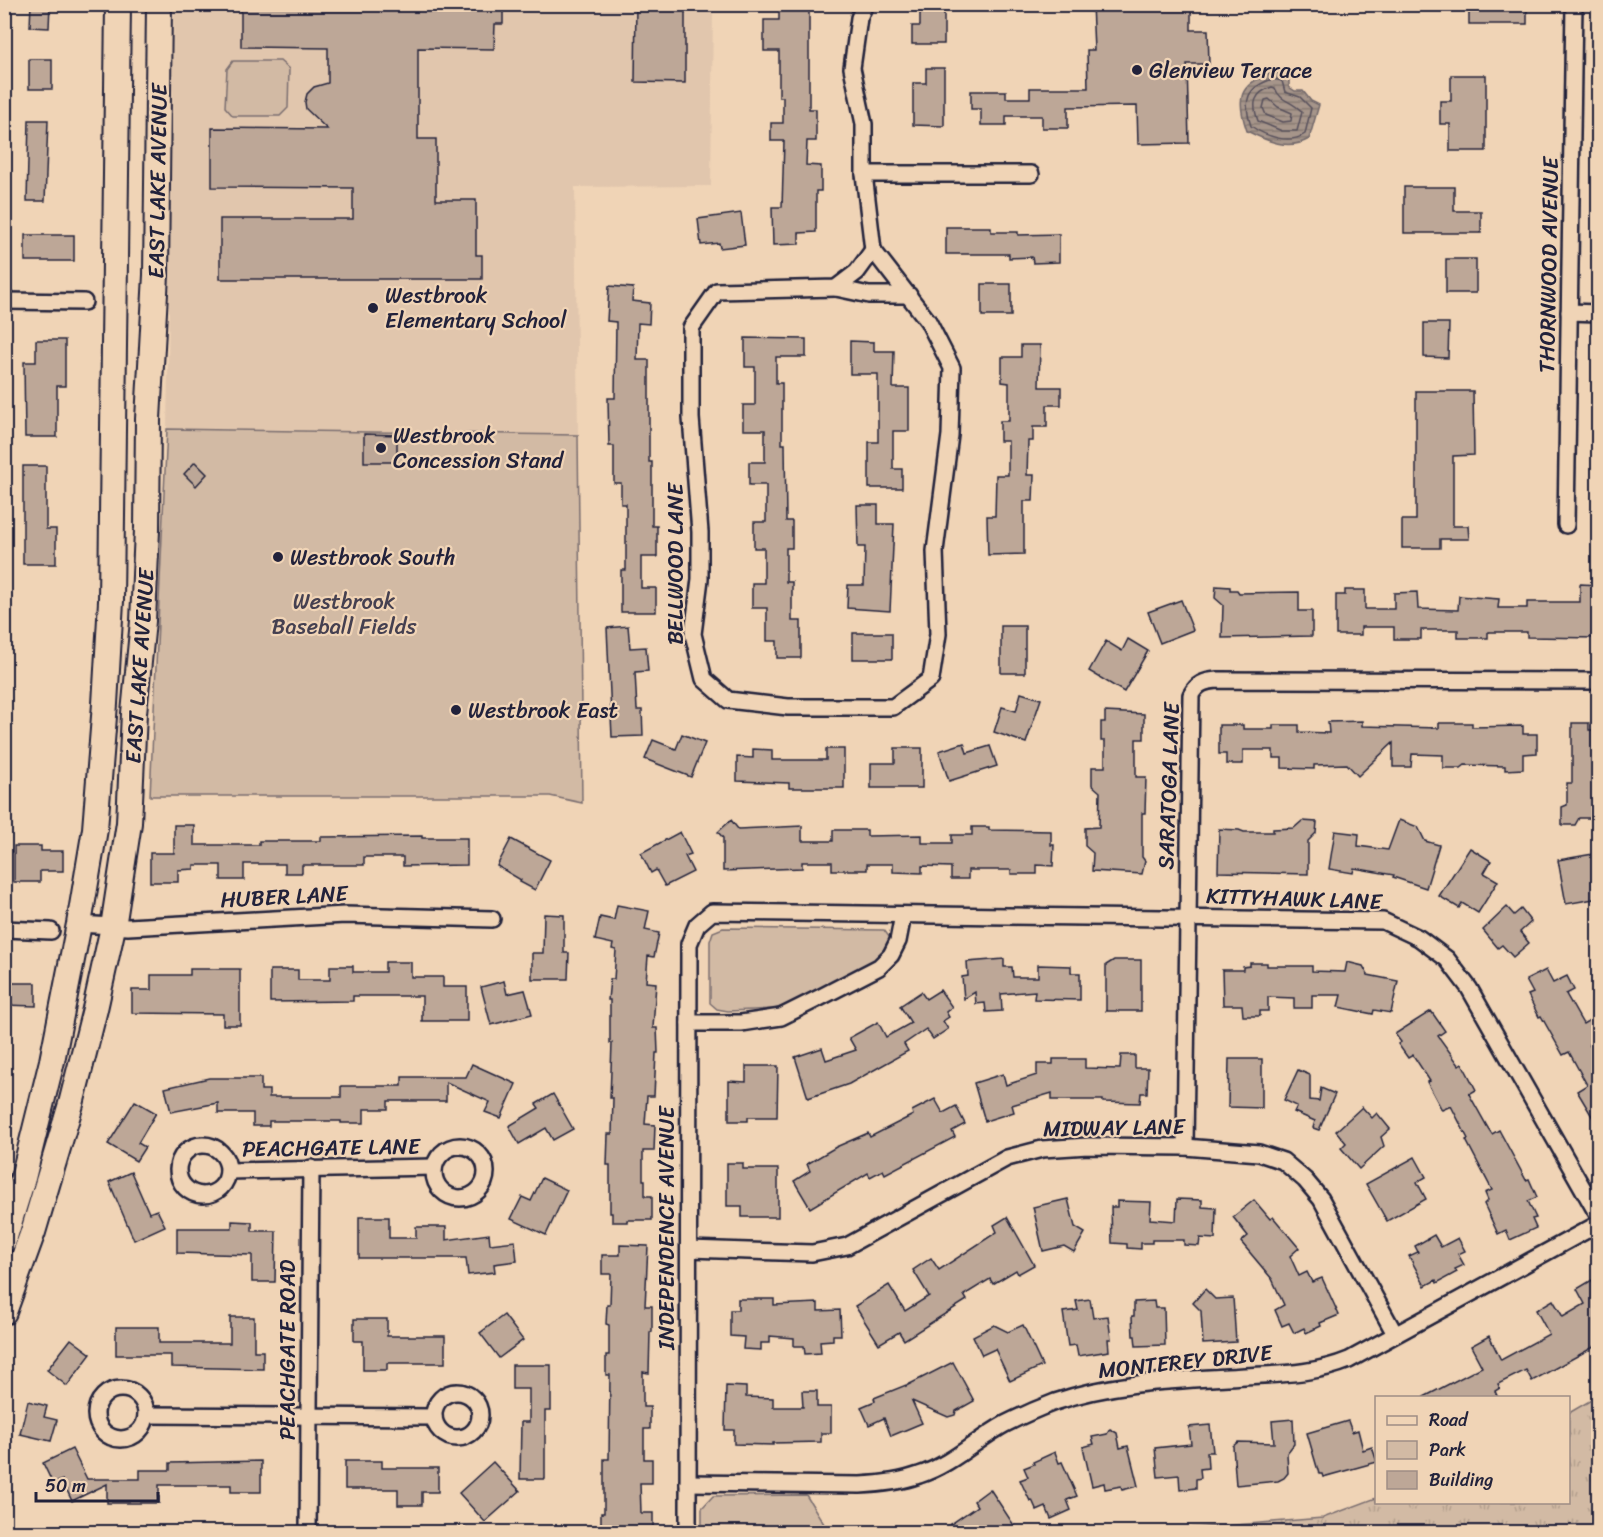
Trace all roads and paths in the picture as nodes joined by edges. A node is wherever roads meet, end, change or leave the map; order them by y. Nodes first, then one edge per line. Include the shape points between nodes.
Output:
1 (118, 4) edge
2 (159, 4) edge
3 (865, 4) edge
4 (1574, 4) edge
5 (864, 174) junction
6 (1031, 174) dead end
7 (873, 250) junction
8 (837, 288) junction
9 (909, 295) junction
10 (4, 301) edge
11 (84, 302) dead end
12 (1569, 312) junction
13 (1599, 313) edge
14 (1566, 525) dead end
15 (1599, 681) edge
16 (903, 915) junction
17 (1187, 917) junction
18 (492, 919) dead end
19 (79, 924) junction
20 (697, 925) joint
21 (113, 927) junction
22 (4, 929) edge
23 (51, 932) dead end
24 (689, 1023) junction
25 (1185, 1147) junction
26 (434, 1167) dead end
27 (311, 1168) junction
28 (228, 1171) dead end
29 (1599, 1215) edge
30 (1599, 1224) edge
31 (4, 1240) edge
32 (689, 1249) junction
33 (4, 1312) edge
34 (1395, 1334) junction
35 (146, 1415) dead end
36 (309, 1417) junction
37 (434, 1417) dead end
38 (688, 1484) junction
39 (308, 1533) edge
40 (688, 1533) edge

1 - 19 main road, EAST LAKE AVENUE via 111,601 95,829
2 - 21 main road, EAST LAKE AVENUE via 156,275 143,621 129,823
3 - 5 street via 859,18 852,68 864,124
4 - 12 street, THORNWOOD AVENUE
5 - 6 street
5 - 7 street
7 - 8 street via 857,273
7 - 9 street, BELLWOOD LANE
8 - 9 street, BELLWOOD LANE via 869,295
8 - 9 street, BELLWOOD LANE via 717,291 691,328 691,418 700,532 700,579 693,634 704,680 728,700 788,707 893,707 931,680 938,634 935,551 950,435 952,368 928,321
10 - 11 street
12 - 13 street
12 - 14 street, THORNWOOD AVENUE
15 - 17 street, SARATOGA LANE via 1217,680 1196,686 1191,695
16 - 17 street, KITTYHAWK LANE
16 - 20 street, KITTYHAWK LANE via 712,912
16 - 24 street via 898,941 879,967 809,1003 781,1017 741,1023
17 - 25 street, SARATOGA LANE
17 - 29 street, KITTYHAWK LANE via 1383,921 1419,938 1447,959 1469,988
18 - 21 street, HUBER LANE via 345,915
19 - 21 street, HUBER LANE
19 - 31 main road, EAST LAKE AVENUE via 52,1061
20 - 24 street, INDEPENDENCE AVENUE via 689,944
21 - 33 main road, EAST LAKE AVENUE via 71,1104 33,1232
22 - 23 street
24 - 32 street, INDEPENDENCE AVENUE
25 - 32 street, MIDWAY LANE via 1088,1146 1041,1149 1007,1158 846,1246 812,1253
25 - 34 street, MIDWAY LANE via 1259,1153 1283,1161 1305,1180 1321,1199
26 - 27 street, PEACHGATE LANE
27 - 28 street, PEACHGATE LANE
27 - 36 street, PEACHGATE ROAD
30 - 34 street, MONTEREY DRIVE
32 - 38 street, INDEPENDENCE AVENUE
34 - 38 street, MONTEREY DRIVE via 1349,1360 1307,1372 1166,1381 1102,1390 1055,1402 1005,1424 956,1457 920,1475 888,1483
35 - 36 street
36 - 37 street
36 - 39 street, PEACHGATE ROAD
38 - 40 street, INDEPENDENCE AVENUE

